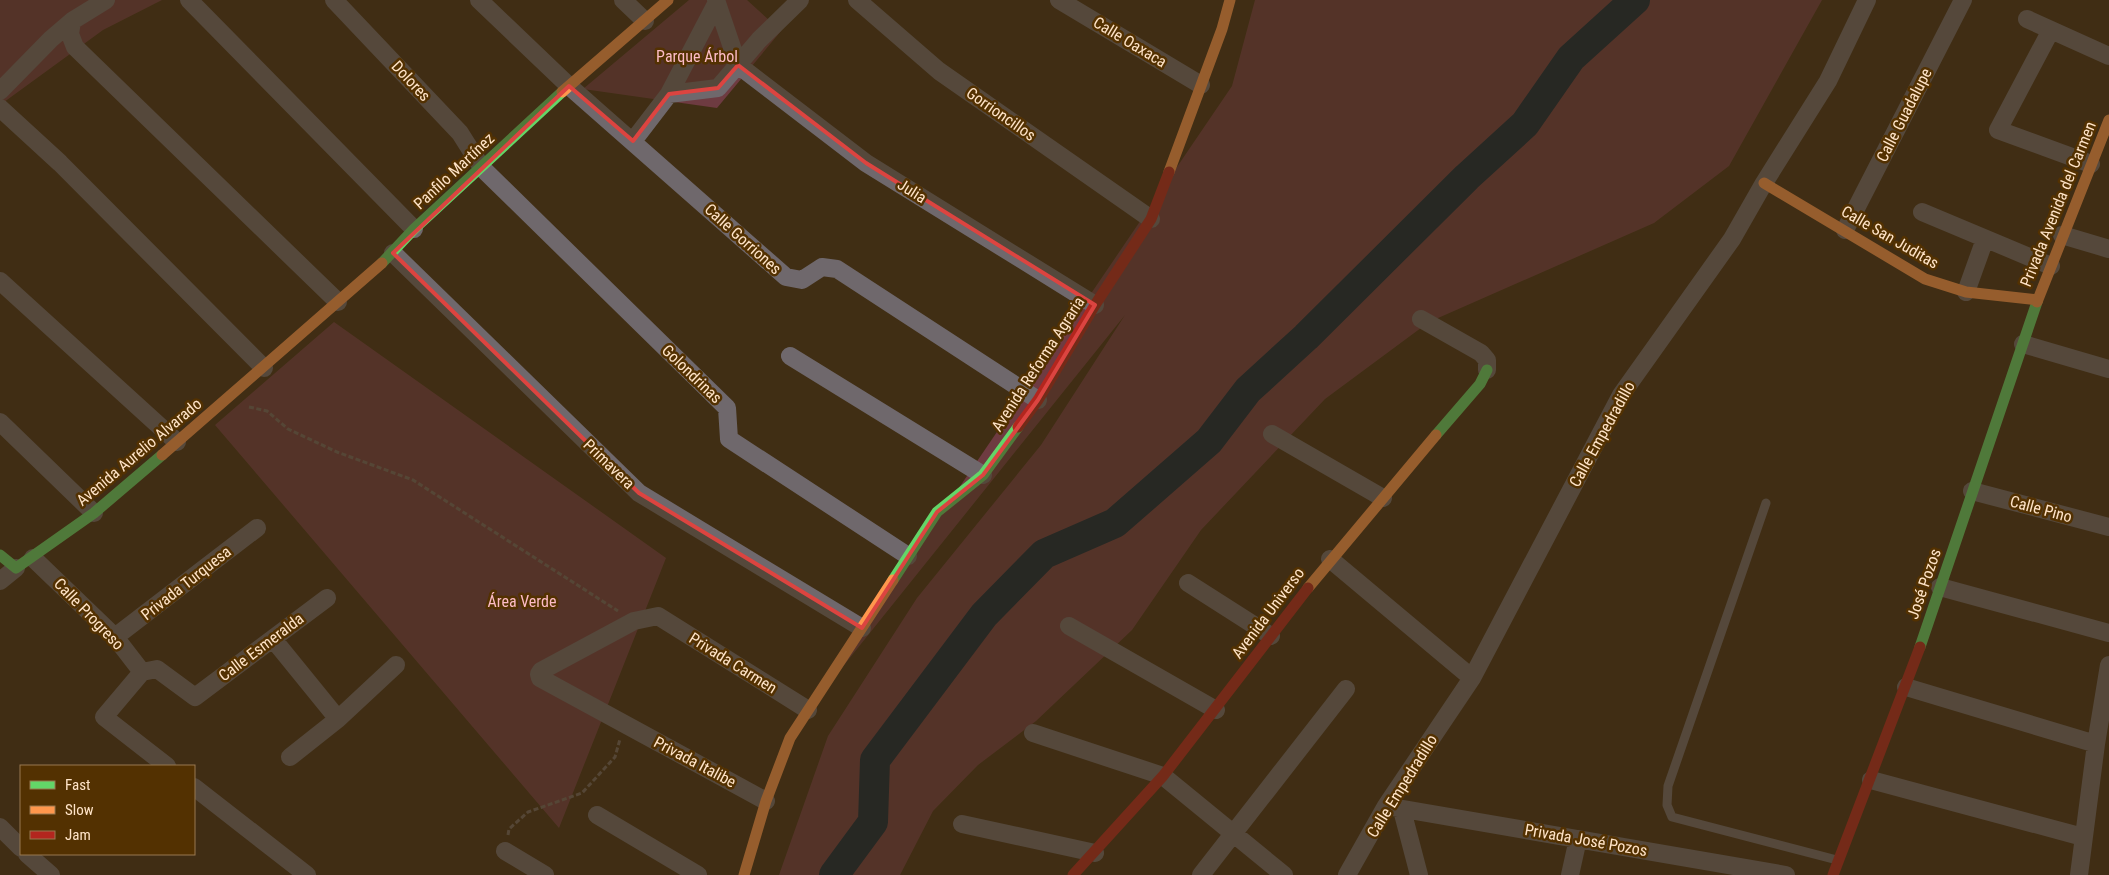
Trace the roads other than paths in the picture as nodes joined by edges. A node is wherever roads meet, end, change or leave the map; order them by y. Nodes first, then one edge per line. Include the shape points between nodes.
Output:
1 (106, 0) edge
2 (189, 0) edge
3 (334, 0) edge
4 (479, 0) edge
5 (622, 0) edge
6 (668, 0) edge
7 (800, 0) edge
8 (857, 0) edge
9 (1059, 0) edge
10 (1867, 0) edge
11 (1963, 0) edge
12 (716, 2) edge
13 (1224, 3) edge
14 (2026, 19) dead end
15 (72, 21) junction
16 (645, 21) junction
17 (2051, 30) junction
18 (2109, 56) edge
19 (738, 65) junction
20 (1201, 85) junction
21 (569, 86) junction
22 (0, 91) edge
23 (669, 94) junction
24 (0, 108) edge
25 (2109, 120) edge
26 (632, 141) junction
27 (2099, 154) edge
28 (482, 168) junction
29 (1764, 183) junction
30 (1922, 212) dead end
31 (1151, 219) junction
32 (414, 229) junction
33 (1845, 230) junction
34 (2062, 235) junction
35 (1985, 239) junction
36 (2109, 249) edge
37 (393, 252) junction
38 (2051, 266) junction
39 (0, 281) edge
40 (1966, 292) junction
41 (2038, 300) junction
42 (338, 302) junction
43 (1095, 305) junction
44 (1421, 319) dead end
45 (2023, 344) junction
46 (790, 356) dead end
47 (264, 368) junction
48 (2109, 369) edge
49 (1487, 370) joint
50 (1038, 400) junction
51 (0, 422) edge
52 (1272, 434) dead end
53 (177, 442) junction
54 (983, 475) junction
55 (1972, 490) junction
56 (1383, 498) junction
57 (1766, 504) dead end
58 (94, 513) junction
59 (2109, 527) edge
60 (257, 528) dead end
61 (0, 555) edge
62 (908, 556) junction
63 (33, 558) junction
64 (1330, 559) junction
65 (16, 568) junction
66 (0, 581) edge
67 (1188, 583) dead end
68 (1940, 587) junction
69 (327, 598) dead end
70 (634, 621) joint
71 (1069, 626) dead end
72 (862, 628) junction
73 (2109, 633) edge
74 (1271, 636) junction
75 (115, 637) junction
76 (273, 639) junction
77 (396, 665) dead end
78 (2109, 665) edge
79 (149, 671) junction
80 (1472, 678) junction
81 (1906, 687) junction
82 (1346, 689) dead end
83 (195, 697) joint
84 (808, 710) junction
85 (1216, 710) junction
86 (338, 719) junction
87 (1033, 733) dead end
88 (2096, 744) junction
89 (290, 757) dead end
90 (166, 765) edge
91 (1163, 776) junction
92 (1871, 780) junction
93 (195, 788) edge
94 (766, 801) junction
95 (1394, 808) junction
96 (597, 815) dead end
97 (962, 824) dead end
98 (0, 827) edge
99 (1233, 834) junction
100 (2083, 837) junction
101 (1578, 839) junction
102 (20, 847) edge
103 (505, 851) road end
104 (1095, 852) junction
105 (28, 855) edge
106 (1839, 860) junction
107 (51, 875) edge
108 (307, 875) edge
109 (545, 875) edge
110 (698, 875) edge
111 (744, 875) edge
112 (1074, 875) edge
113 (1201, 875) edge
114 (1284, 875) edge
115 (1347, 875) edge
116 (1419, 875) edge
117 (1570, 875) edge
118 (1786, 875) edge
119 (1833, 875) edge
120 (2079, 875) edge

1 - 15 street
2 - 32 street
3 - 28 street, Dolores via 460,133
4 - 21 street, Calle Gorriones
5 - 16 street
6 - 16 street, Panfilo Martínez
7 - 19 street
8 - 31 street, Gorrioncillos via 939,71
9 - 20 street, Calle Oaxaca
10 - 29 street, Calle Empedradillo via 1828,81
11 - 33 street, Calle Guadalupe
12 - 19 street
12 - 23 street
13 - 20 street, Avenida Reforma Agraria via 1222,29
14 - 17 street
15 - 22 street
15 - 42 street via 70,34 75,47
16 - 21 street, Panfilo Martínez
17 - 18 street
17 - 27 street via 1998,130
19 - 23 street via 718,88
19 - 43 street, Julia via 866,163
20 - 31 street, Avenida Reforma Agraria
21 - 26 street, Calle Gorriones
21 - 28 street, Panfilo Martínez
23 - 26 street
24 - 47 street via 60,163
25 - 27 street, Privada Avenida del Carmen
26 - 50 street, Calle Gorriones via 786,277 802,280 822,267 837,269
27 - 34 street, Privada Avenida del Carmen
28 - 32 street, Panfilo Martínez
28 - 62 street, Golondrinas via 727,408 729,439
29 - 33 street, Calle San Juditas
29 - 80 street, Calle Empedradillo via 1732,239 1621,395
30 - 35 street
31 - 43 street, Avenida Reforma Agraria
32 - 37 street, Panfilo Martínez
33 - 40 street, Calle San Juditas via 1925,279
34 - 36 street
34 - 38 street, Privada Avenida del Carmen
35 - 38 street
35 - 40 street
37 - 42 street, Panfilo Martínez
37 - 72 street, Primavera via 639,493
38 - 41 street, Privada Avenida del Carmen
39 - 53 street
40 - 41 street, Calle San Juditas
41 - 45 street, José Pozos
42 - 47 street, Panfilo Martínez
43 - 50 street, Avenida Reforma Agraria
44 - 49 street via 1482,353 1487,360
45 - 48 street
45 - 55 street, José Pozos
46 - 54 street
47 - 53 street, Avenida Aurelio Alvarado
49 - 56 street, Avenida Universo via 1480,384
50 - 54 street, Avenida Reforma Agraria
51 - 58 street
52 - 56 street
53 - 58 street, Avenida Aurelio Alvarado
54 - 62 street, Avenida Reforma Agraria via 937,512
55 - 59 street, Calle Pino
55 - 68 street, José Pozos
56 - 64 street, Avenida Universo
57 - 106 lane via 1668,786 1666,805 1672,817
58 - 63 street, Avenida Aurelio Alvarado
60 - 75 street, Privada Turquesa
61 - 65 street
62 - 72 street, Avenida Reforma Agraria
63 - 65 street, Avenida Aurelio Alvarado
63 - 75 street, Calle Progreso
64 - 74 street, Avenida Universo
64 - 80 street
65 - 66 street
67 - 74 street
68 - 73 street
68 - 81 street, José Pozos
69 - 76 street, Calle Esmeralda
70 - 84 street, Privada Carmen via 658,616
70 - 94 street, Privada Italibe via 541,671 540,678
71 - 85 street
72 - 84 street, Avenida Reforma Agraria
74 - 85 street, Avenida Universo
75 - 79 street, Calle Progreso
76 - 83 street, Calle Esmeralda
76 - 86 street
77 - 86 street
78 - 88 street
79 - 83 street, Calle Progreso
79 - 90 street via 104,717
80 - 95 street, Calle Empedradillo
81 - 88 street
81 - 92 street, José Pozos
82 - 99 street
84 - 94 street, Avenida Reforma Agraria via 790,738
85 - 91 street, Avenida Universo
86 - 89 street
87 - 91 street
88 - 100 street
91 - 99 street
91 - 104 street, Avenida Universo
92 - 100 street
92 - 106 street, José Pozos
93 - 108 street
94 - 111 street, Avenida Reforma Agraria
95 - 101 street, Privada José Pozos
95 - 115 street, Calle Empedradillo
95 - 116 street
96 - 110 street
97 - 104 street
98 - 102 street
99 - 113 street
99 - 114 street
100 - 120 street
101 - 117 street
101 - 118 street, Privada José Pozos
103 - 109 street
104 - 112 street, Avenida Universo
105 - 107 street
106 - 119 street, José Pozos

